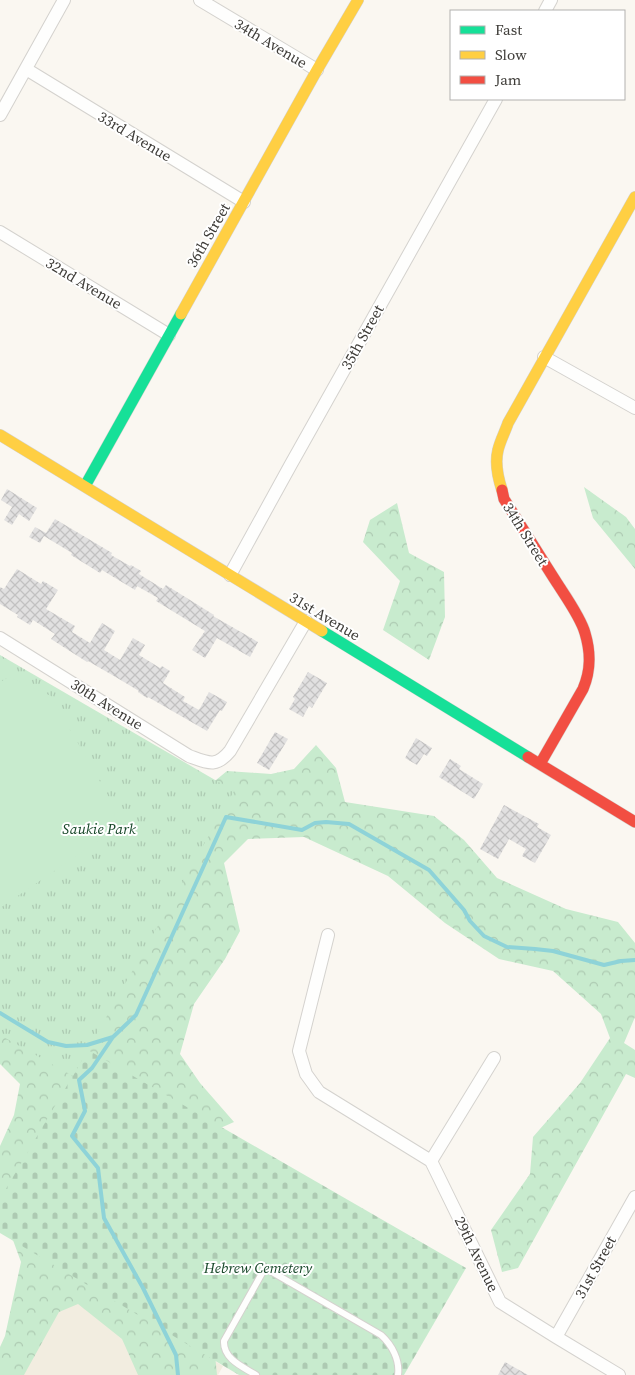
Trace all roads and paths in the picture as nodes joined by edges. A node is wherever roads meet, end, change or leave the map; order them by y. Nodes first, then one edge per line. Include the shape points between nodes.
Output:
1 (64, 0) edge
2 (200, 0) edge
3 (358, 0) edge
4 (26, 69) junction
5 (317, 70) junction
6 (495, 100) edge
7 (0, 115) edge
8 (635, 197) edge
9 (244, 202) junction
10 (0, 232) edge
11 (169, 335) junction
12 (544, 357) junction
13 (635, 408) edge
14 (0, 435) edge
15 (85, 486) junction
16 (230, 575) junction
17 (306, 622) junction
18 (0, 638) edge
19 (540, 764) junction
20 (635, 822) edge
21 (328, 935) dead end
22 (494, 1058) dead end
23 (431, 1161) junction
24 (635, 1196) edge
25 (556, 1337) junction
26 (256, 1375) edge
27 (398, 1375) edge
28 (620, 1375) edge

1 - 4 street
2 - 5 street, 34th Avenue
3 - 5 street, 36th Street
4 - 7 street
4 - 9 street, 33rd Avenue
5 - 9 street, 36th Street
6 - 16 street, 35th Street
8 - 12 street, 34th Street
9 - 11 street, 36th Street
10 - 11 street, 32nd Avenue
11 - 15 street, 36th Street
12 - 13 street
12 - 19 street, 34th Street via 501,438 498,470 504,499 585,631 590,664 583,689
14 - 15 street, 31st Avenue
15 - 16 street, 31st Avenue
16 - 17 street, 31st Avenue
17 - 18 street, 30th Avenue via 230,751 216,762 189,756
17 - 19 street, 31st Avenue
19 - 20 street, 31st Avenue
21 - 23 street via 299,1051 306,1074 319,1092
22 - 23 street
23 - 25 street, 29th Avenue via 500,1302
24 - 25 street, 31st Street
25 - 28 street, 29th Avenue
26 - 27 lane via 226,1354 224,1341 266,1268 381,1335 391,1346

